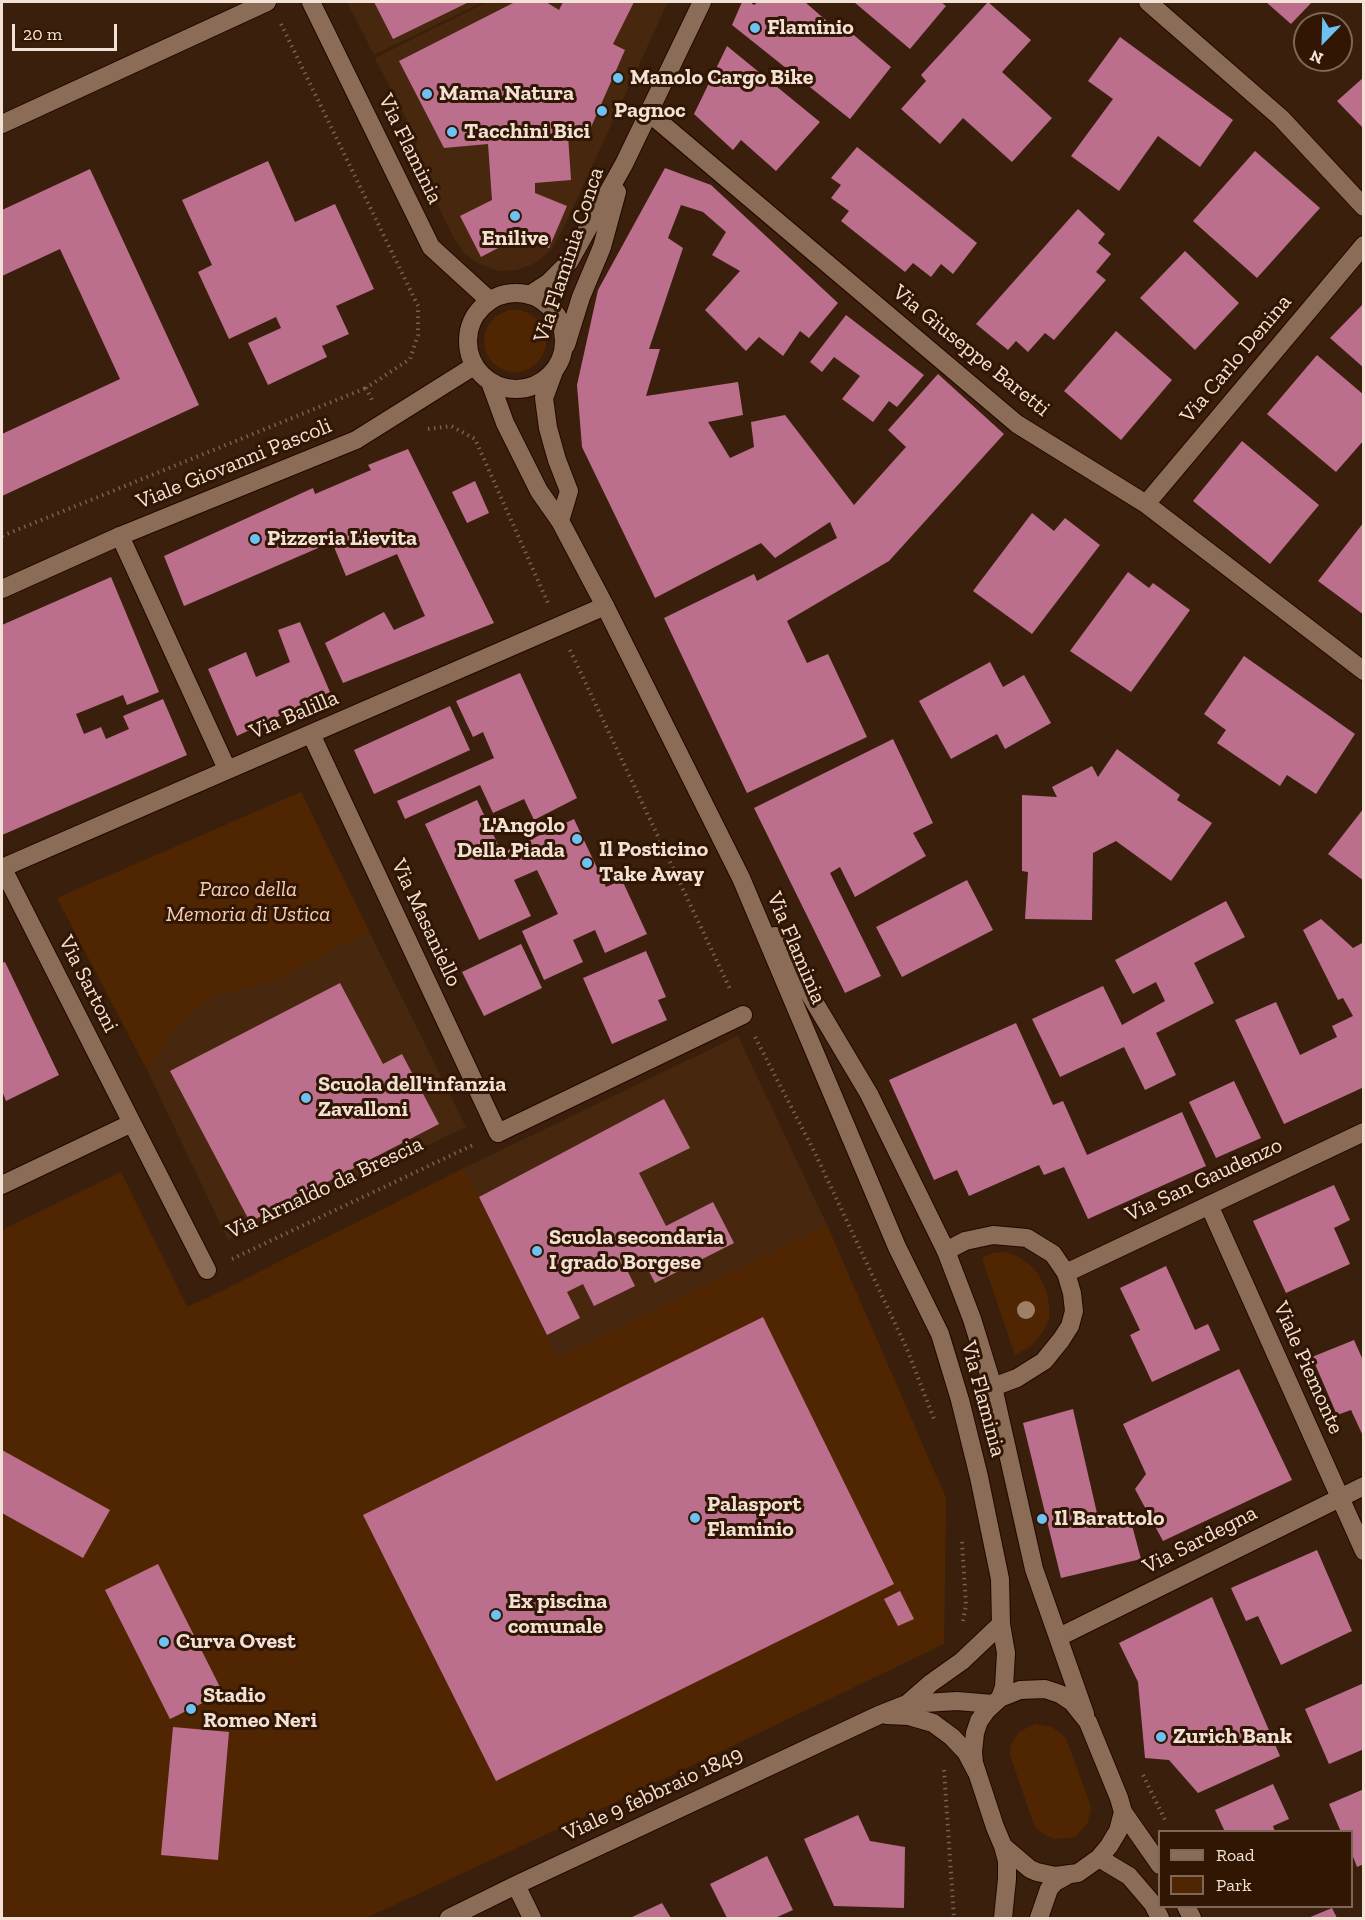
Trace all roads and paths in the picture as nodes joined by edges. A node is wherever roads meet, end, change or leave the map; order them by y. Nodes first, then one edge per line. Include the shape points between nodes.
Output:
1 (267, 2) edge
2 (311, 2) edge
3 (702, 2) edge
4 (1148, 2) edge
5 (281, 23) dead end
6 (648, 112) junction
7 (2, 124) edge
8 (624, 164) junction
9 (1364, 207) edge
10 (1364, 245) edge
11 (531, 294) junction
12 (489, 300) junction
13 (474, 366) junction
14 (557, 366) junction
15 (490, 382) junction
16 (366, 388) junction
17 (385, 424) junction
18 (418, 433) dead end
19 (1146, 504) junction
20 (560, 521) junction
21 (120, 536) junction
22 (2, 537) edge
23 (2, 589) edge
24 (605, 606) junction
25 (558, 627) junction
26 (1364, 671) edge
27 (311, 734) junction
28 (227, 769) junction
29 (2, 867) edge
30 (741, 878) junction
31 (743, 1015) junction
32 (132, 1123) junction
33 (1364, 1132) edge
34 (498, 1133) junction
35 (2, 1185) edge
36 (1209, 1205) junction
37 (946, 1251) junction
38 (207, 1270) joint
39 (1066, 1273) junction
40 (993, 1387) junction
41 (937, 1425) dead end
42 (1364, 1486) edge
43 (1340, 1496) junction
44 (962, 1531) dead end
45 (1364, 1551) edge
46 (1001, 1624) junction
47 (962, 1627) dead end
48 (1059, 1637) junction
49 (996, 1701) junction
50 (907, 1704) junction
51 (879, 1715) junction
52 (1088, 1722) junction
53 (943, 1766) dead end
54 (978, 1774) junction
55 (1143, 1775) dead end
56 (1123, 1812) junction
57 (1166, 1822) dead end
58 (1003, 1846) junction
59 (1099, 1858) junction
60 (1158, 1861) edge
61 (1066, 1876) junction
62 (516, 1885) junction
63 (448, 1918) edge
64 (532, 1918) edge
65 (954, 1918) edge
66 (1003, 1918) edge
67 (1039, 1918) edge
68 (1160, 1918) edge

1 - 7 street
2 - 12 street, Via Flaminia via 431,247
3 - 6 street, Via Flaminia Conca
4 - 9 street via 1281,118
5 - 16 path via 418,306 418,335 410,359
6 - 8 street, Via Flaminia Conca
6 - 19 street, Via Giuseppe Baretti via 1017,424
8 - 11 street, Via Flaminia Conca via 569,262
8 - 14 street, Via Flaminia Conca via 602,247
10 - 19 street, Via Carlo Denina
11 - 12 street via 510,292
11 - 14 street via 556,314 563,329 564,344
12 - 13 street via 468,330
13 - 15 street
13 - 17 street, Viale Giovanni Pascoli
14 - 15 street via 544,381 531,387 503,388
14 - 20 street via 544,398 548,428 569,491
15 - 20 street, Via Flaminia via 505,423 539,491
16 - 17 path
16 - 22 path
17 - 21 street, Viale Giovanni Pascoli via 356,440
18 - 25 path via 451,426 475,439
19 - 26 street, Via Giuseppe Baretti
20 - 24 street, Via Flaminia
21 - 23 street, Viale Giovanni Pascoli
21 - 28 street
24 - 25 street, Via Balilla
24 - 30 street, Via Flaminia
25 - 27 street, Via Balilla
25 - 31 path
27 - 28 street, Via Balilla
27 - 34 street, Via Masaniello
28 - 29 street, Via Balilla
29 - 32 street, Via Sartoni
30 - 37 street, Via Flaminia via 869,1094
30 - 46 street, Via Flaminia via 897,1247 940,1334 979,1477 999,1579
31 - 34 street
31 - 41 path via 814,1151 907,1349
32 - 35 street
32 - 38 street
33 - 36 street, Via San Gaudenzo
34 - 38 path, Via Arnaldo da Brescia
36 - 39 street, Via San Gaudenzo
36 - 43 street, Viale Piemonte
37 - 39 street via 965,1241 993,1235 1027,1238 1053,1254
37 - 40 street, Via Flaminia
39 - 40 street via 1074,1311 1070,1326 1044,1361
40 - 48 street, Via Flaminia via 1034,1569
42 - 43 street, Via Sardegna
43 - 45 street, Viale Piemonte
43 - 48 street, Via Sardegna
44 - 47 path via 966,1605
46 - 49 street, Via Flaminia via 1006,1653 1004,1687
46 - 50 street, Viale 9 febbraio 1849
48 - 52 street, Via Flaminia
49 - 50 street, Viale 9 febbraio 1849
49 - 52 street via 1020,1690 1045,1689 1072,1702
49 - 54 street, Via Flaminia via 975,1733 973,1752
50 - 51 street, Viale 9 febbraio 1849
51 - 54 street, Viale 9 febbraio 1849 via 909,1716 933,1723 966,1752
51 - 62 street, Viale 9 febbraio 1849
52 - 56 street
53 - 65 path
54 - 58 street, Via Flaminia
55 - 57 path
56 - 59 street via 1118,1831
56 - 60 street
58 - 61 street, Via Flaminia via 1030,1869 1044,1875
58 - 66 street via 1007,1861
59 - 61 street via 1078,1873
59 - 68 street via 1129,1876
61 - 67 street via 1049,1889
62 - 63 street, Viale 9 febbraio 1849
62 - 64 street

